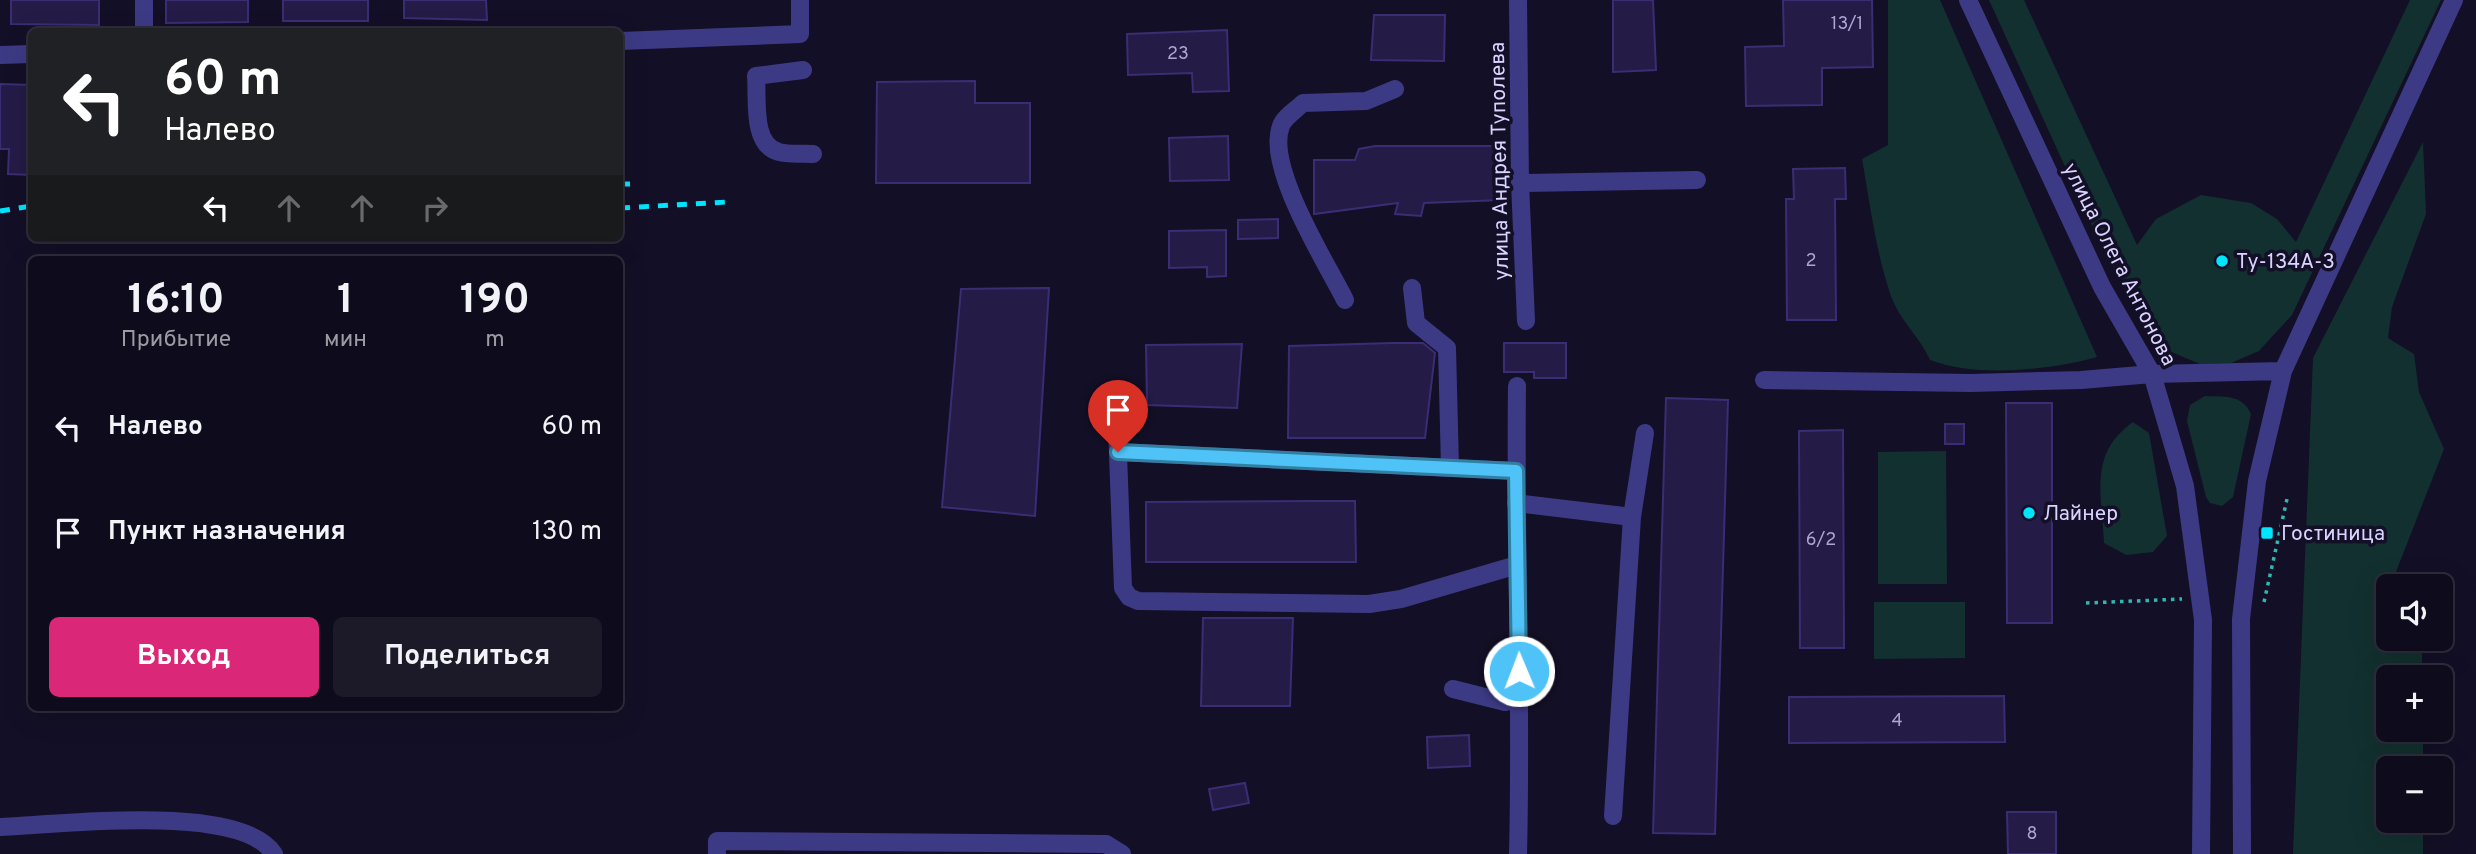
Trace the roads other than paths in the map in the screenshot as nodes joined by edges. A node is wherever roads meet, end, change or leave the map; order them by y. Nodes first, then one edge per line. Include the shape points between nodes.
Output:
1 (144, 0) edge
2 (800, 0) edge
3 (1518, 0) edge
4 (1968, 0) edge
5 (2454, 0) edge
6 (144, 28) edge
7 (623, 41) edge
8 (28, 54) edge
9 (0, 55) edge
10 (803, 70) dead end
11 (1395, 89) dead end
12 (813, 154) dead end
13 (1696, 180) dead end
14 (1520, 183) junction
15 (1412, 288) dead end
16 (1345, 300) dead end
17 (1525, 321) dead end
18 (2283, 371) junction
19 (2152, 374) junction
20 (1764, 380) dead end
21 (1517, 386) dead end
22 (1116, 401) dead end
23 (1645, 433) dead end
24 (1118, 452) junction
25 (1450, 468) junction
26 (1516, 471) junction
27 (1516, 503) junction
28 (1632, 517) junction
29 (1517, 565) junction
30 (1453, 689) dead end
31 (1520, 698) junction
32 (1613, 816) dead end
33 (0, 827) edge
34 (274, 854) edge
35 (717, 854) edge
36 (1122, 854) edge
37 (1518, 854) edge
38 (2201, 854) edge
39 (2242, 854) edge

1 - 6 street
2 - 7 street via 800,34
3 - 14 street, улица Андрея Туполева
4 - 19 street, улица Олега Антонова via 2102,287
5 - 18 street
8 - 9 street
10 - 12 street via 756,75 760,134 779,152
11 - 16 street via 1366,101 1303,103 1281,124 1276,155
13 - 14 street
14 - 17 street, улица Андрея Туполева
15 - 25 street via 1416,323 1447,348
18 - 19 street
18 - 39 street via 2257,481 2241,619
19 - 20 street via 1970,383
19 - 38 street, улица Олега Антонова via 2185,486 2203,620
21 - 26 street
22 - 24 street
23 - 28 street
24 - 25 street
24 - 29 street via 1123,588 1138,601 1369,604
25 - 26 street
26 - 27 street
27 - 28 street
27 - 29 street
28 - 32 street
29 - 31 street
30 - 31 street via 1505,702
31 - 37 street
33 - 34 street via 186,820 246,833
35 - 36 street via 717,841 1106,844

